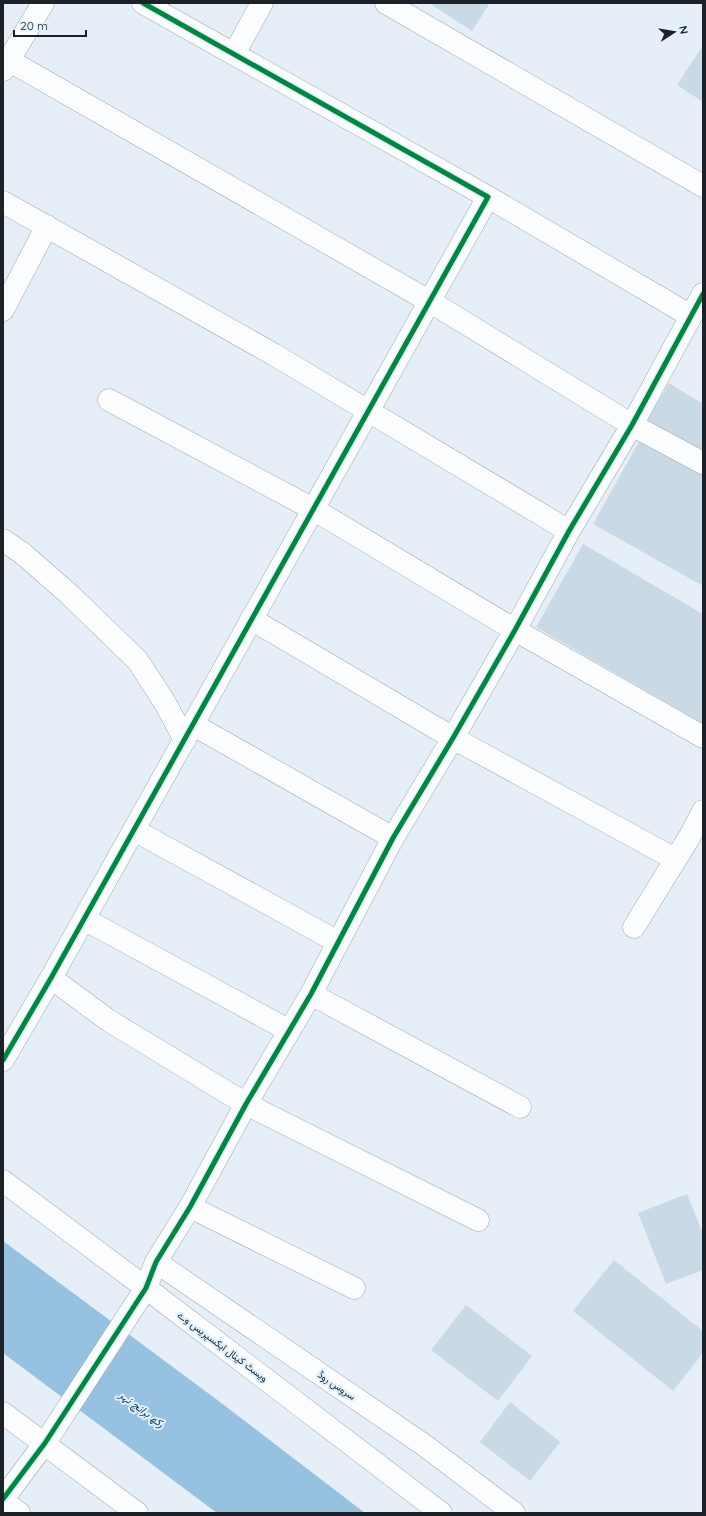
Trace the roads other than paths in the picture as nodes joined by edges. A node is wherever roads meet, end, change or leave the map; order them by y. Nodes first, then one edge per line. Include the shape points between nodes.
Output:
1 (42, 3) edge
2 (262, 3) edge
3 (386, 3) edge
4 (148, 4) edge
5 (234, 54) junction
6 (5, 62) edge
7 (703, 186) edge
8 (488, 197) junction
9 (3, 202) edge
10 (47, 226) junction
11 (703, 294) edge
12 (429, 301) junction
13 (3, 310) edge
14 (691, 316) junction
15 (109, 400) dead end
16 (368, 411) junction
17 (632, 425) junction
18 (703, 463) edge
19 (313, 510) junction
20 (569, 531) junction
21 (3, 540) edge
22 (251, 619) junction
23 (515, 630) junction
24 (188, 732) junction
25 (703, 737) edge
26 (453, 738) junction
27 (703, 811) edge
28 (134, 830) junction
29 (393, 838) junction
30 (675, 859) junction
31 (84, 919) junction
32 (634, 927) dead end
33 (338, 942) junction
34 (51, 978) junction
35 (310, 994) junction
36 (288, 1030) junction
37 (3, 1060) edge
38 (246, 1104) junction
39 (520, 1107) dead end
40 (3, 1181) edge
41 (190, 1207) junction
42 (478, 1220) dead end
43 (156, 1262) junction
44 (354, 1288) dead end
45 (140, 1296) junction
46 (3, 1413) edge
47 (45, 1443) junction
48 (3, 1500) edge
49 (19, 1513) edge
50 (137, 1513) edge
51 (442, 1513) edge
52 (514, 1513) edge

1 - 6 street
2 - 5 street
3 - 7 street
4 - 5 street
5 - 8 street
6 - 12 street
8 - 12 street
8 - 14 street
9 - 10 street
10 - 13 street
10 - 16 street
11 - 14 street
12 - 16 street
12 - 17 street
14 - 17 street
15 - 19 street
16 - 19 street
16 - 20 street
17 - 18 street
17 - 20 street
19 - 22 street
19 - 23 street
20 - 23 street
21 - 24 street via 69,594 138,661 165,703
22 - 24 street
22 - 26 street
23 - 25 street
23 - 26 street
24 - 28 street
24 - 29 street
26 - 29 street
26 - 30 street
27 - 30 street
28 - 31 street
28 - 33 street
29 - 33 street
30 - 32 street
31 - 34 street
31 - 36 street
33 - 35 street
34 - 37 street
34 - 38 street via 108,1020
35 - 36 street
35 - 39 street
36 - 38 street
38 - 41 street
38 - 42 street
40 - 45 street, ویسٹ کینال ایکسپریس وے
41 - 43 street
41 - 44 street
43 - 45 street
43 - 52 street, سروس روڈ via 424,1445
45 - 47 street
45 - 51 street, ویسٹ کینال ایکسپریس وے
46 - 47 street
47 - 48 street
47 - 50 street
48 - 49 street

